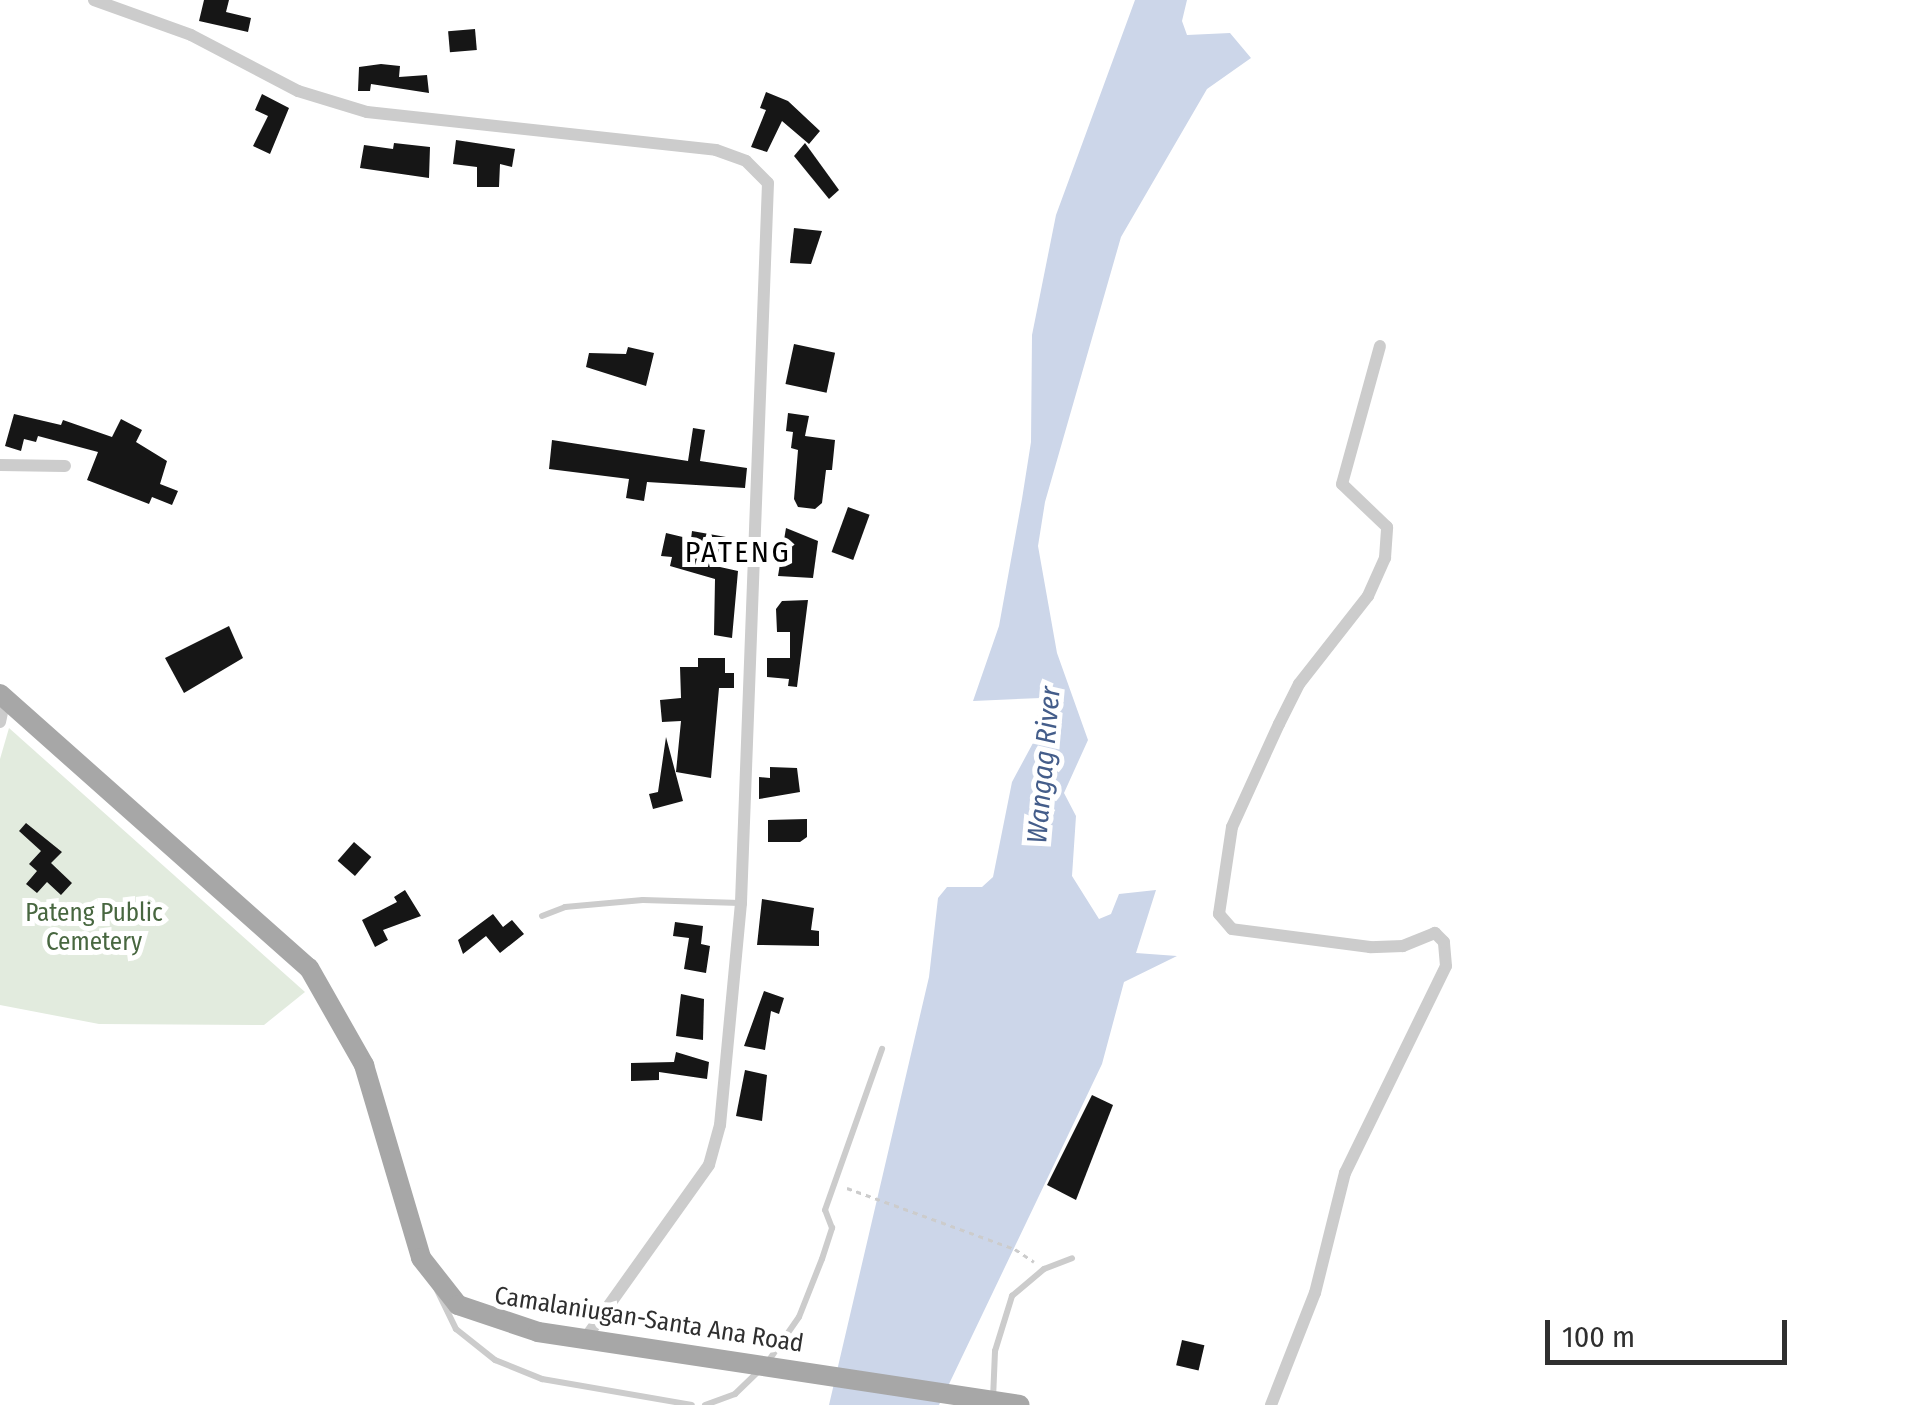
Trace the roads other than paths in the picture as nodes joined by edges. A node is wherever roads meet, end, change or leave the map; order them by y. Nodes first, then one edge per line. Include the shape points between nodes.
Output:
1 (94, 0) edge
2 (1380, 346) dead end
3 (0, 466) edge
4 (65, 466) dead end
5 (3, 697) edge
6 (0, 722) edge
7 (742, 903) junction
8 (542, 916) dead end
9 (882, 1049) dead end
10 (1072, 1258) dead end
11 (433, 1280) junction
12 (585, 1339) junction
13 (1007, 1404) edge
14 (692, 1405) edge
15 (705, 1405) edge
16 (1271, 1405) edge

1 - 7 street via 191,34 298,92 367,112 716,150 763,175 771,195
2 - 16 street via 1342,486 1387,527 1384,558 1368,596 1299,684 1279,724 1232,826 1219,914 1232,930 1370,947 1403,946 1436,933 1444,942 1446,966 1346,1173 1315,1294
3 - 4 street
5 - 6 street
5 - 11 main road via 309,968 364,1065
7 - 8 lane via 643,900 565,907
7 - 12 street via 713,1155
9 - 15 lane via 825,1210 832,1228 799,1317 753,1378 735,1394
10 - 13 lane via 1044,1269 1012,1296 1002,1317
11 - 12 main road, Camalaniugan-Santa Ana Road via 474,1316
11 - 14 lane via 456,1329 496,1360 542,1379
12 - 13 main road, Camalaniugan-Santa Ana Road

